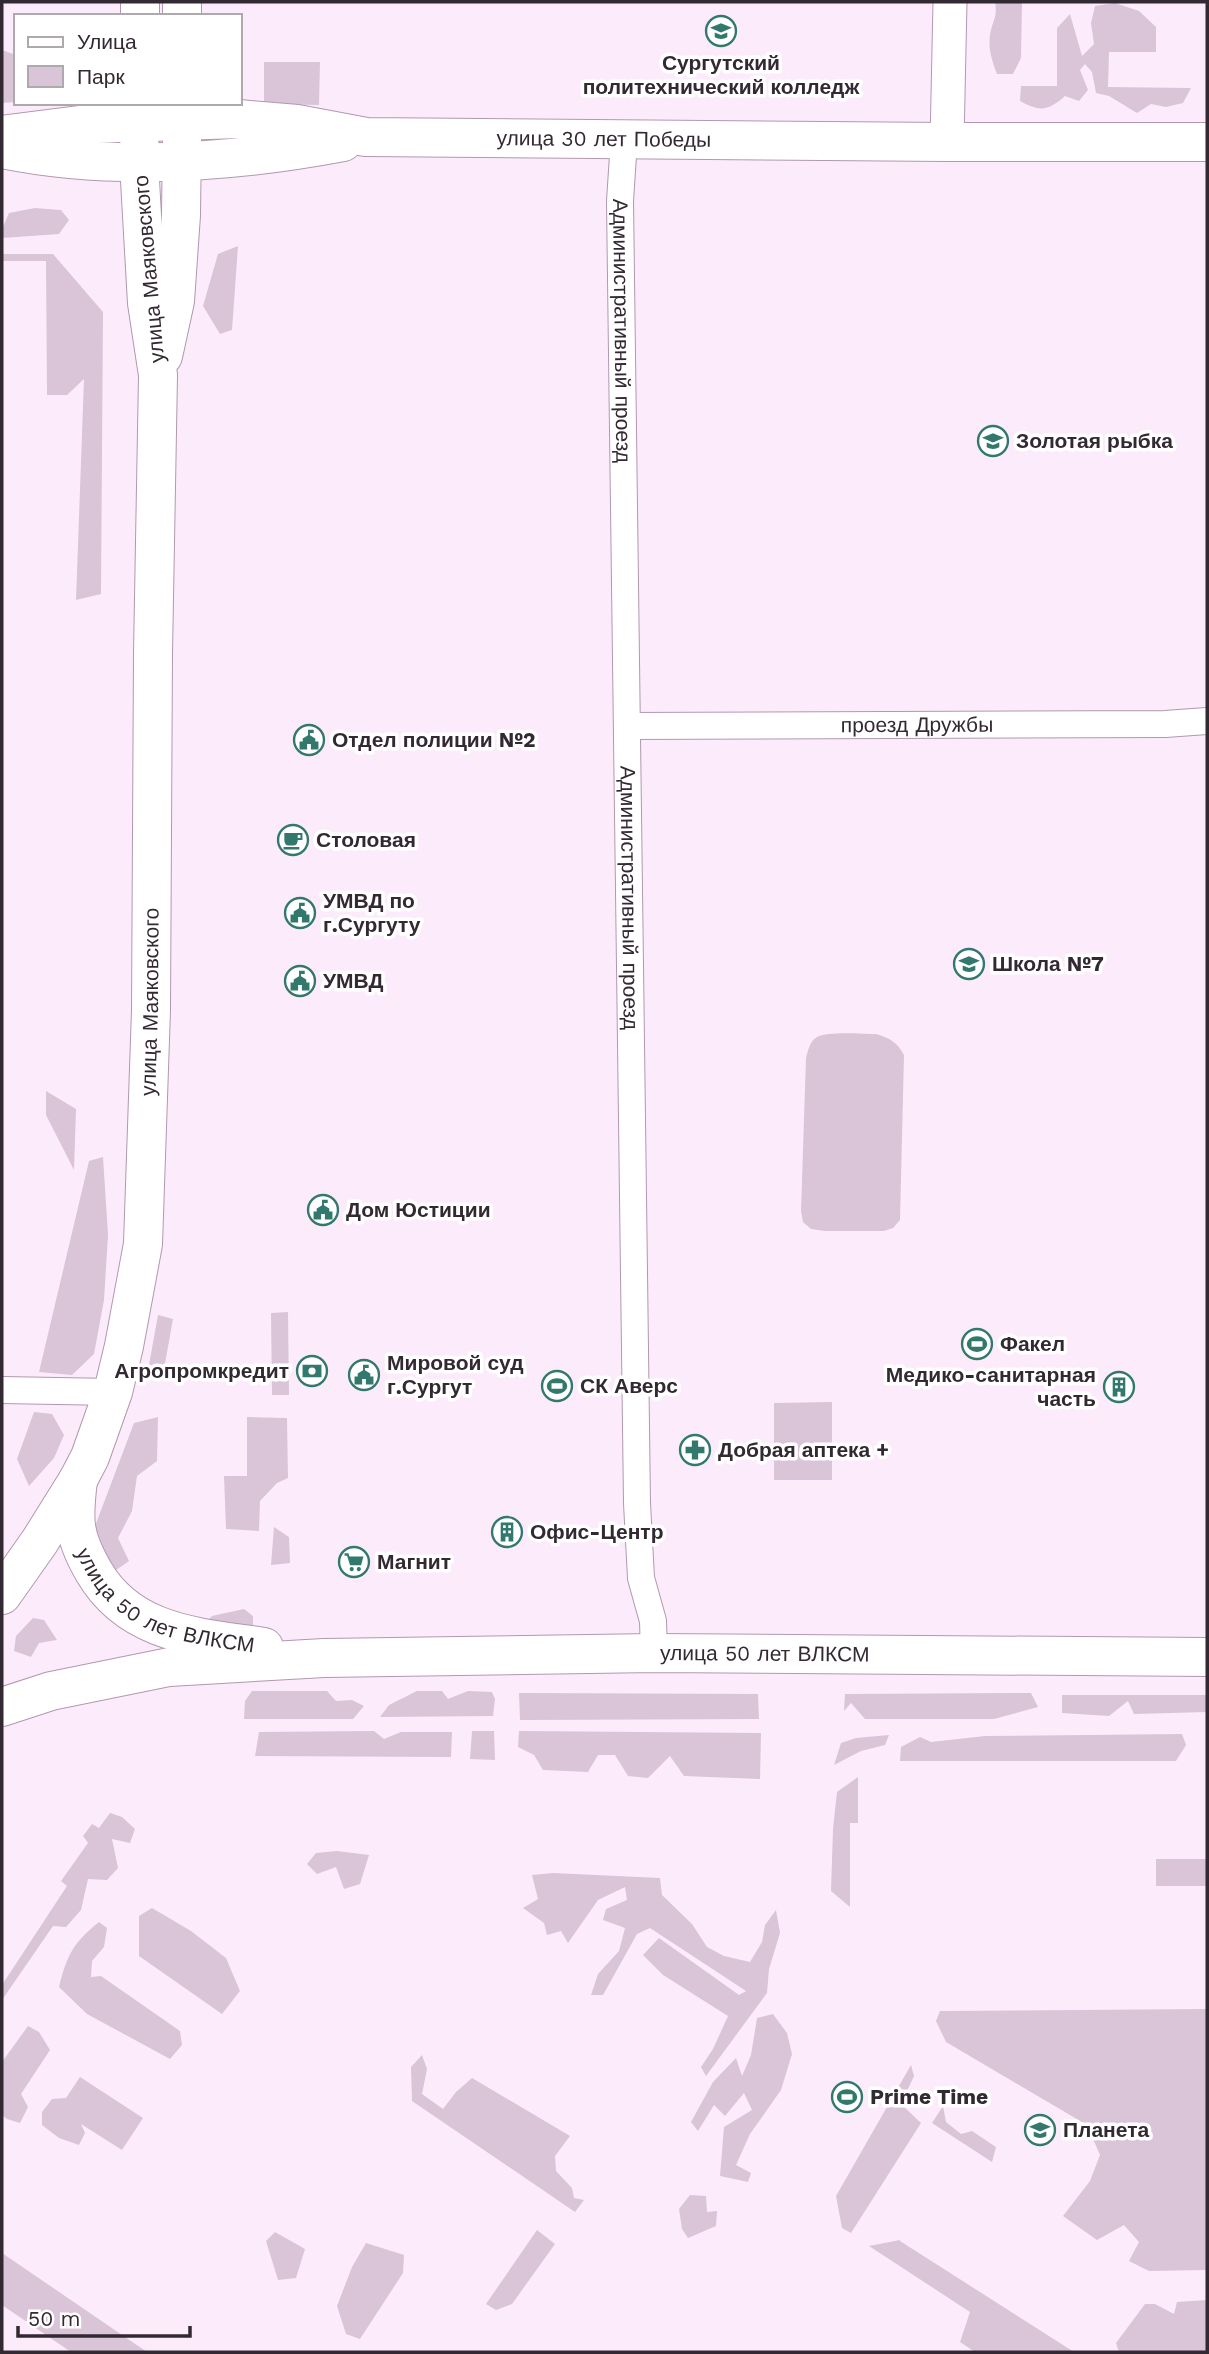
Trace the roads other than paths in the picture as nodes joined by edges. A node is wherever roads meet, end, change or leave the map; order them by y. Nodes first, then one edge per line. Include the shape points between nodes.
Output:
1 (950, 2) edge
2 (182, 112) edge
3 (140, 113) edge
4 (2, 135) edge
5 (366, 137) junction
6 (624, 140) junction
7 (947, 142) junction
8 (1207, 142) edge
9 (2, 149) edge
10 (139, 163) junction
11 (181, 163) junction
12 (158, 375) junction
13 (1207, 722) edge
14 (627, 726) junction
15 (2, 1390) edge
16 (113, 1392) junction
17 (78, 1480) junction
18 (2, 1595) edge
19 (653, 1653) junction
20 (1207, 1657) edge
21 (324, 1658) junction
22 (2, 1675) edge
23 (51, 1691) junction
24 (2, 1707) edge

1 - 7 street
2 - 3 main road, улица 30 лет Победы
2 - 5 main road, улица 30 лет Победы
2 - 11 main road, улица Маяковского
3 - 4 main road, улица 30 лет Победы
3 - 10 main road, улица Маяковского
5 - 6 main road, улица 30 лет Победы
5 - 11 main road, улица Маяковского
6 - 7 main road, улица 30 лет Победы
6 - 14 street, Административный проезд via 620,201
7 - 8 main road, улица 30 лет Победы
9 - 10 main road, улица Маяковского
10 - 11 main road, улица Маяковского
10 - 12 main road, улица Маяковского via 147,303
11 - 12 main road, улица Маяковского via 175,301
12 - 16 main road, улица Маяковского via 147,1170 142,1244
13 - 14 street, проезд Дружбы
14 - 19 street, Административный проезд via 637,1503 641,1578 653,1621
15 - 16 street
16 - 17 main road, улица Маяковского
17 - 18 main road, улица Маяковского
17 - 21 main road, улица 50 лет ВЛКСМ via 74,1514 84,1554 101,1584 127,1610 177,1633
19 - 20 main road, улица 50 лет ВЛКСМ
19 - 21 main road, улица 50 лет ВЛКСМ
21 - 23 main road, улица 50 лет ВЛКСМ via 169,1667
22 - 23 main road, улица 50 лет ВЛКСМ
23 - 24 main road, улица 50 лет ВЛКСМ

